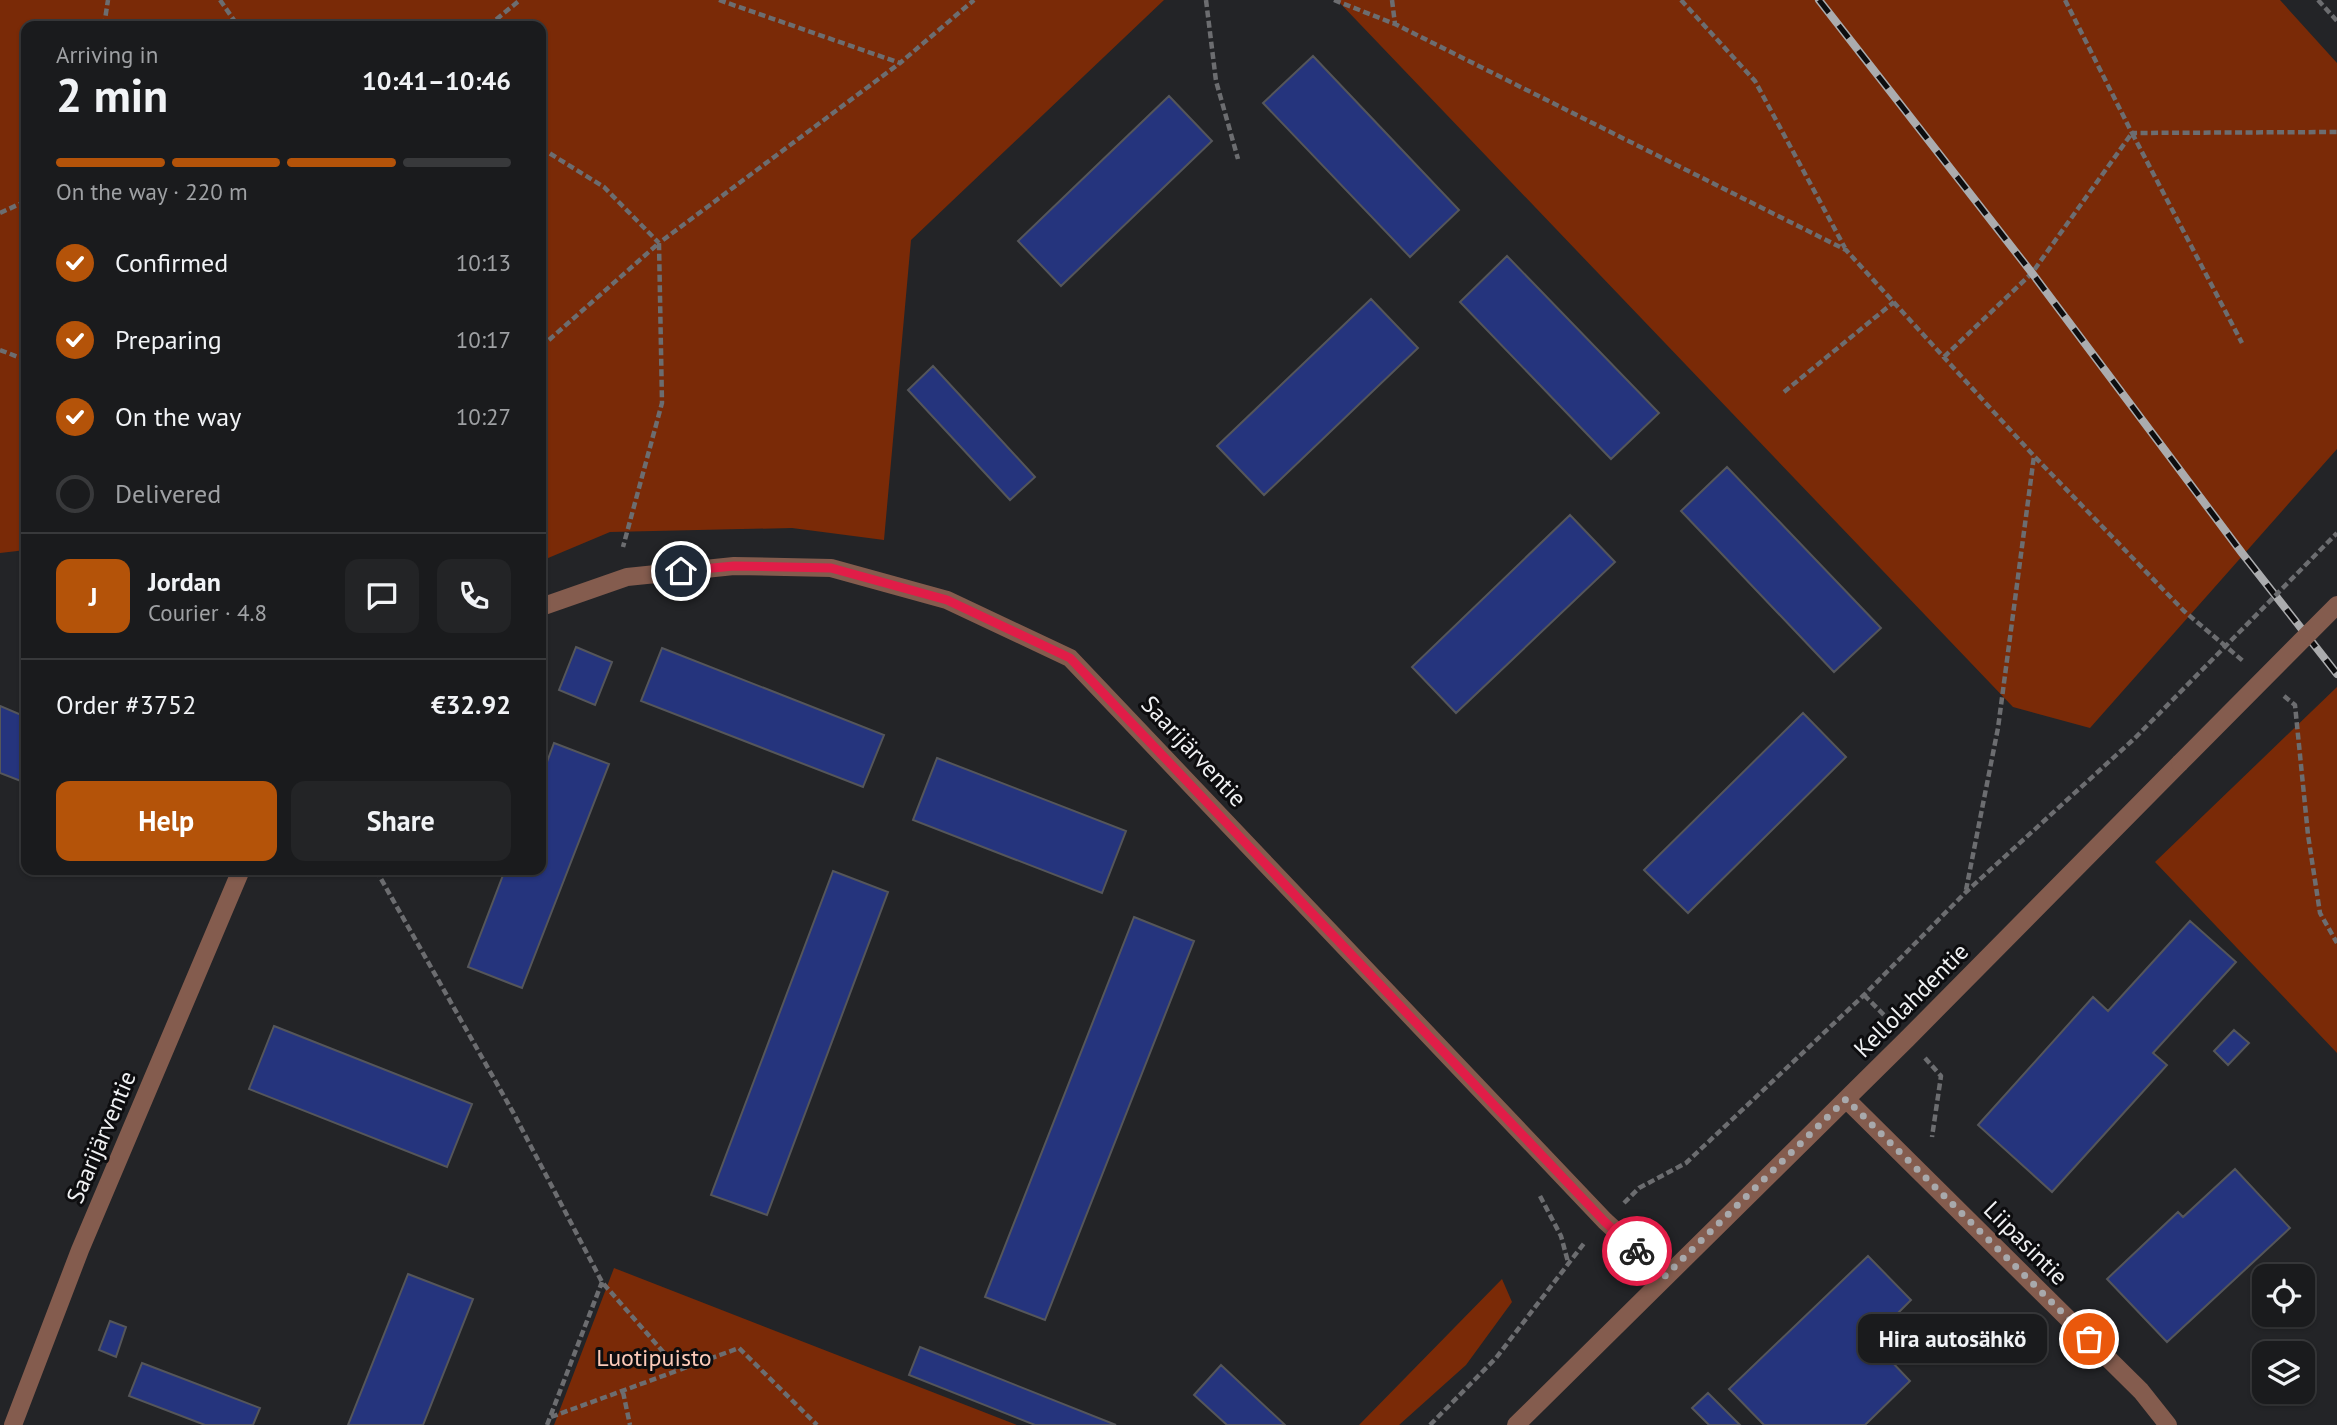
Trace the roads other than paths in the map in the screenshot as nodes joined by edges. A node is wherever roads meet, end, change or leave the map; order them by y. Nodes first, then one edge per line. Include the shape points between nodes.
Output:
1 (546, 605) edge
2 (2337, 605) edge
3 (239, 875) edge
4 (1846, 1099) junction
5 (1665, 1276) junction
6 (13, 1425) edge
7 (1516, 1425) edge
8 (2168, 1425) edge

1 - 5 street, Saarijärventie via 627,577 734,566 831,568 947,600 1070,658 1605,1222
2 - 4 street, Kellolahdentie, bridge
3 - 6 street, Saarijärventie via 80,1250
4 - 5 street, Kellolahdentie
4 - 8 street, Liipasintie via 2141,1391
5 - 7 street, Kellolahdentie

